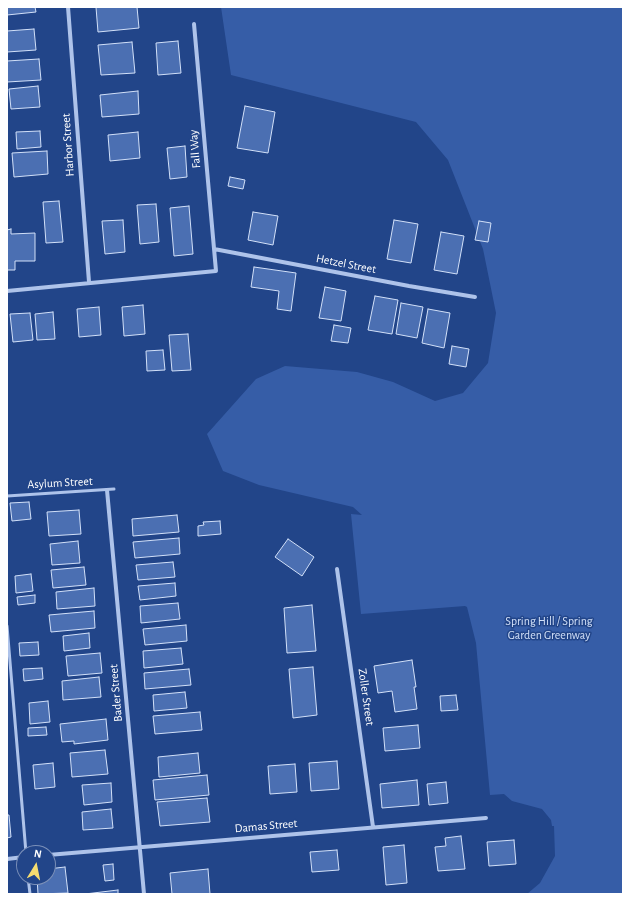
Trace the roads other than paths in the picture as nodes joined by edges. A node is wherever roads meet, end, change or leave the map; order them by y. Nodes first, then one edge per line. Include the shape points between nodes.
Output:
1 (68, 7) edge
2 (194, 24) dead end
3 (214, 249) junction
4 (89, 282) junction
5 (7, 290) edge
6 (475, 297) dead end
7 (114, 489) dead end
8 (107, 490) junction
9 (7, 496) edge
10 (338, 569) dead end
11 (7, 626) edge
12 (486, 818) dead end
13 (373, 827) junction
14 (25, 845) edge
15 (140, 848) junction
16 (56, 854) edge
17 (144, 894) edge

1 - 4 street, Harbor Street
2 - 3 street, Fall Way
3 - 4 street, Fall Way via 216,271
3 - 6 street, Hetzel Street
4 - 5 street
7 - 8 lane, Asylum Street
8 - 9 lane, Asylum Street
8 - 15 street, Bader Street
10 - 13 street, Zoller Street
11 - 14 lane
12 - 13 street, Damas Street
13 - 15 street, Damas Street
15 - 16 street, Damas Street
15 - 17 street, Bader Street

